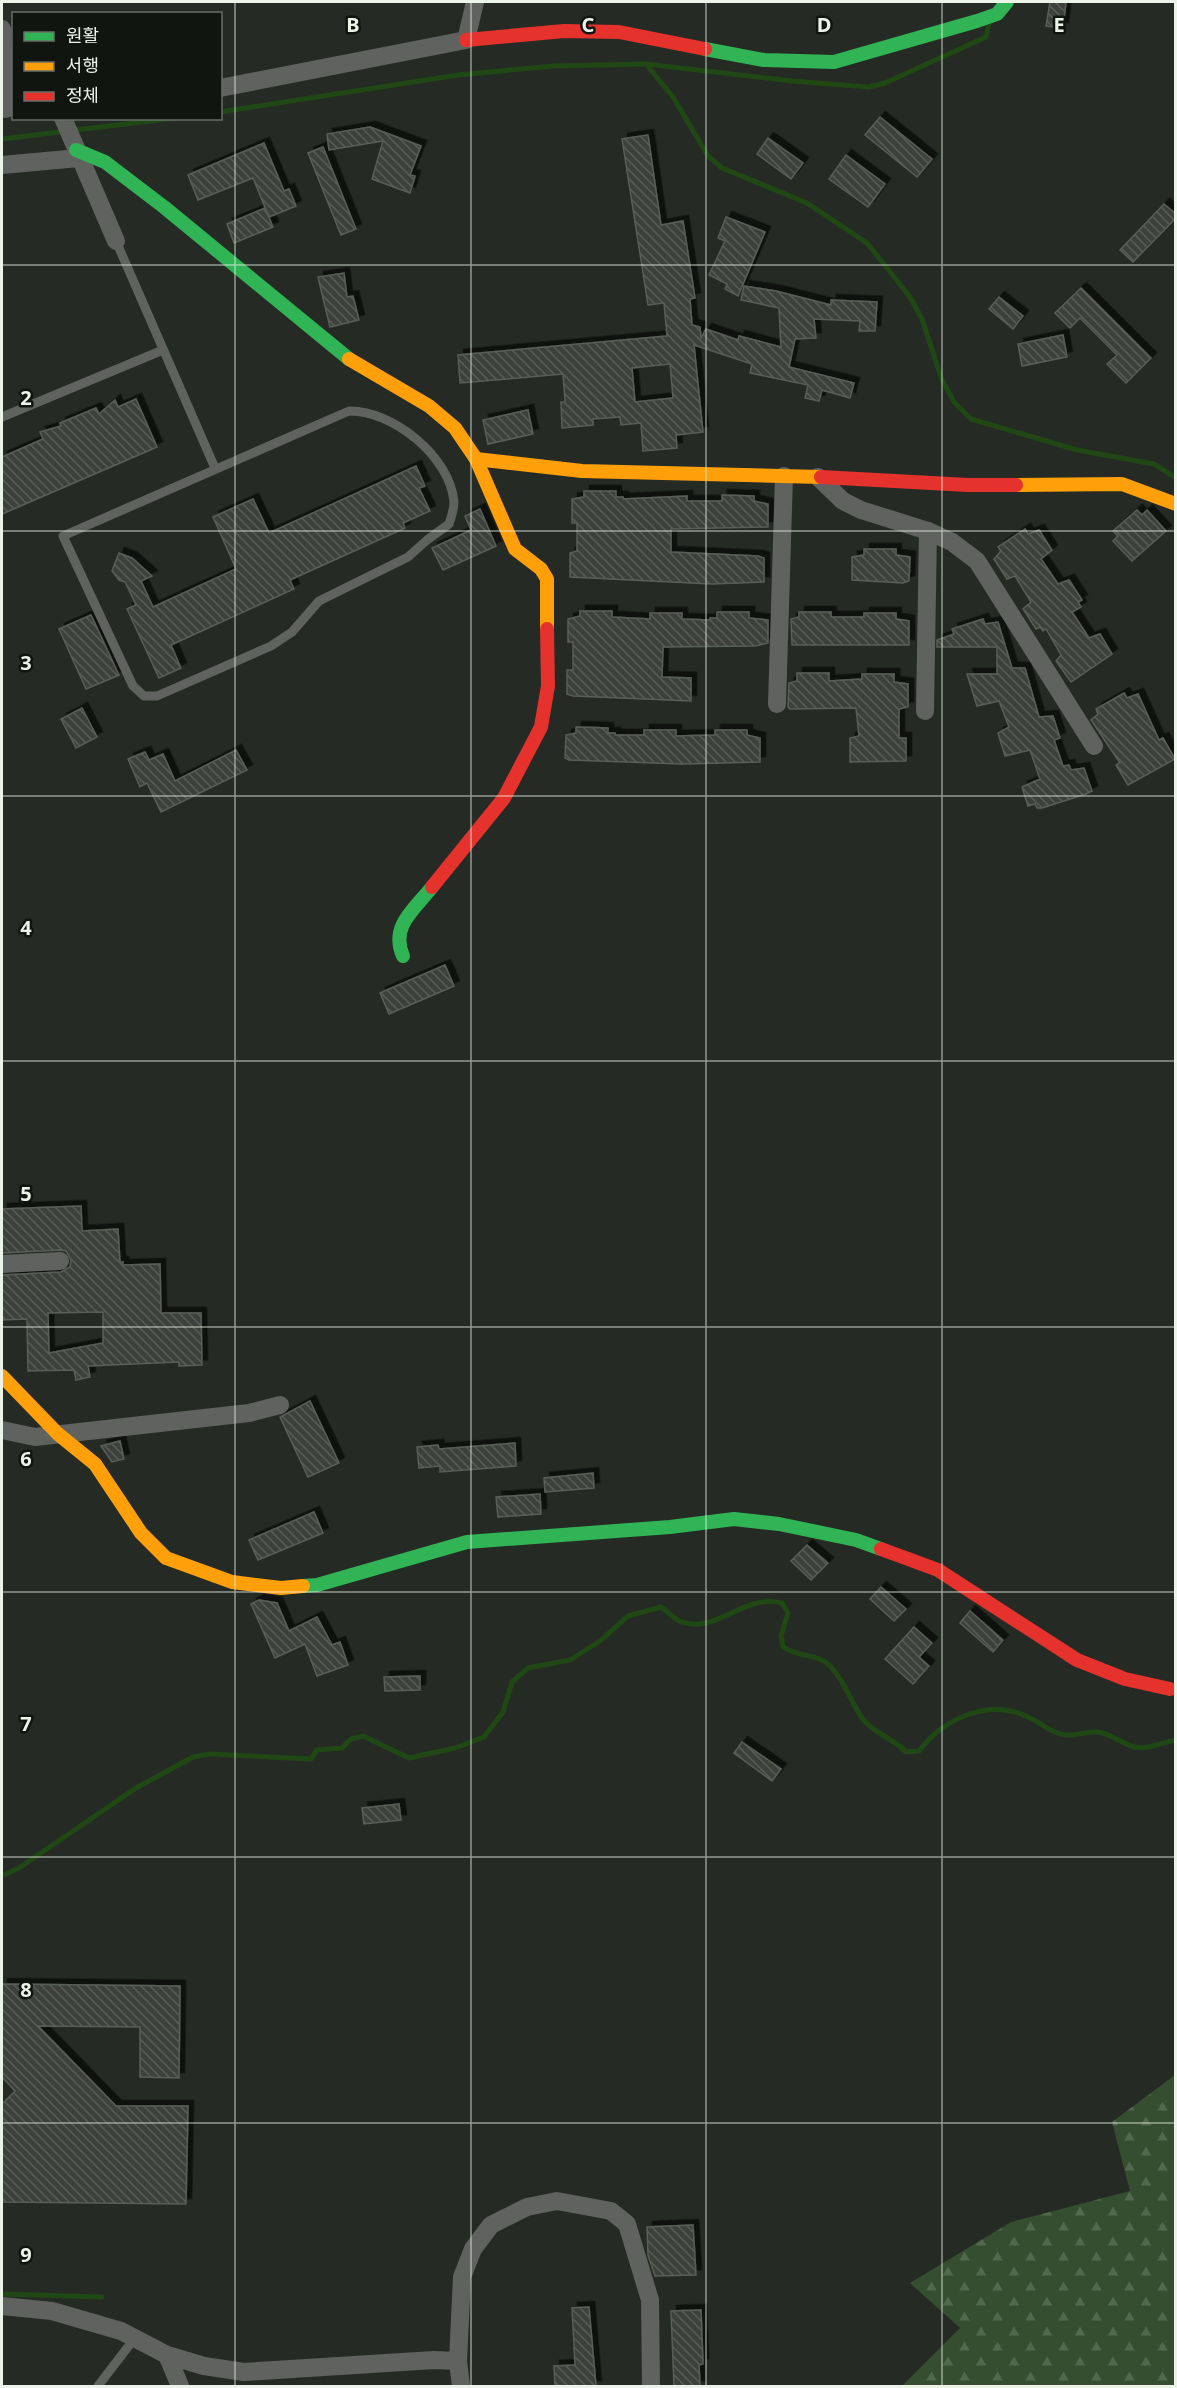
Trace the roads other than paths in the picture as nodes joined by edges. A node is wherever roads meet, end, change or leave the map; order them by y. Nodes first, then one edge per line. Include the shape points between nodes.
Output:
1 (475, 2) edge
2 (1007, 2) edge
3 (2, 28) edge
4 (466, 40) junction
5 (222, 88) edge
6 (7, 109) edge
7 (63, 120) edge
8 (75, 149) junction
9 (2, 165) edge
10 (116, 241) joint
11 (163, 350) junction
12 (2, 417) edge
13 (476, 459) junction
14 (215, 468) junction
15 (784, 476) junction
16 (818, 477) junction
17 (1176, 504) edge
18 (928, 531) junction
19 (777, 704) dead end
20 (925, 711) dead end
21 (1094, 746) dead end
22 (403, 956) dead end
23 (60, 1261) dead end
24 (2, 1264) edge
25 (2, 1376) edge
26 (280, 1405) dead end
27 (2, 1430) edge
28 (58, 1434) junction
29 (1170, 1689) dead end
30 (2, 2306) edge
31 (134, 2338) junction
32 (166, 2355) junction
33 (458, 2361) junction
34 (98, 2386) edge
35 (180, 2386) edge
36 (461, 2386) edge
37 (651, 2386) edge

1 - 4 street
2 - 4 street via 997,14 977,21 834,62 764,60 620,33 564,31
3 - 6 street
4 - 5 street
7 - 8 street
8 - 9 street
8 - 10 street
8 - 13 street via 105,162 164,207 338,353 429,406 455,428
10 - 11 lane
11 - 12 lane
11 - 14 lane
13 - 15 street via 582,471
13 - 22 street via 515,549 542,569 547,579 548,686 541,727 504,798 399,929 398,944
14 - 14 lane via 349,411 365,411 391,422 427,446 446,476 454,502 449,524 408,557 319,601 292,632 272,646 157,696 144,696 133,686 63,536
15 - 16 street
15 - 19 street
16 - 17 street via 968,484 1122,484
16 - 18 street via 843,501
18 - 20 street
18 - 21 street via 952,542 977,561
23 - 24 street
25 - 28 street
26 - 28 street via 249,1413
27 - 28 street via 35,1437
28 - 29 street via 95,1464 141,1533 166,1558 232,1582 281,1588 317,1585 467,1542 734,1519 779,1524 856,1540 938,1570 1077,1660 1125,1679
30 - 31 street via 52,2311
31 - 32 street
31 - 34 lane
32 - 33 street via 244,2372
32 - 35 street
33 - 36 street
33 - 37 street via 462,2277 473,2249 491,2225 527,2207 557,2201 610,2211 627,2224 650,2300

